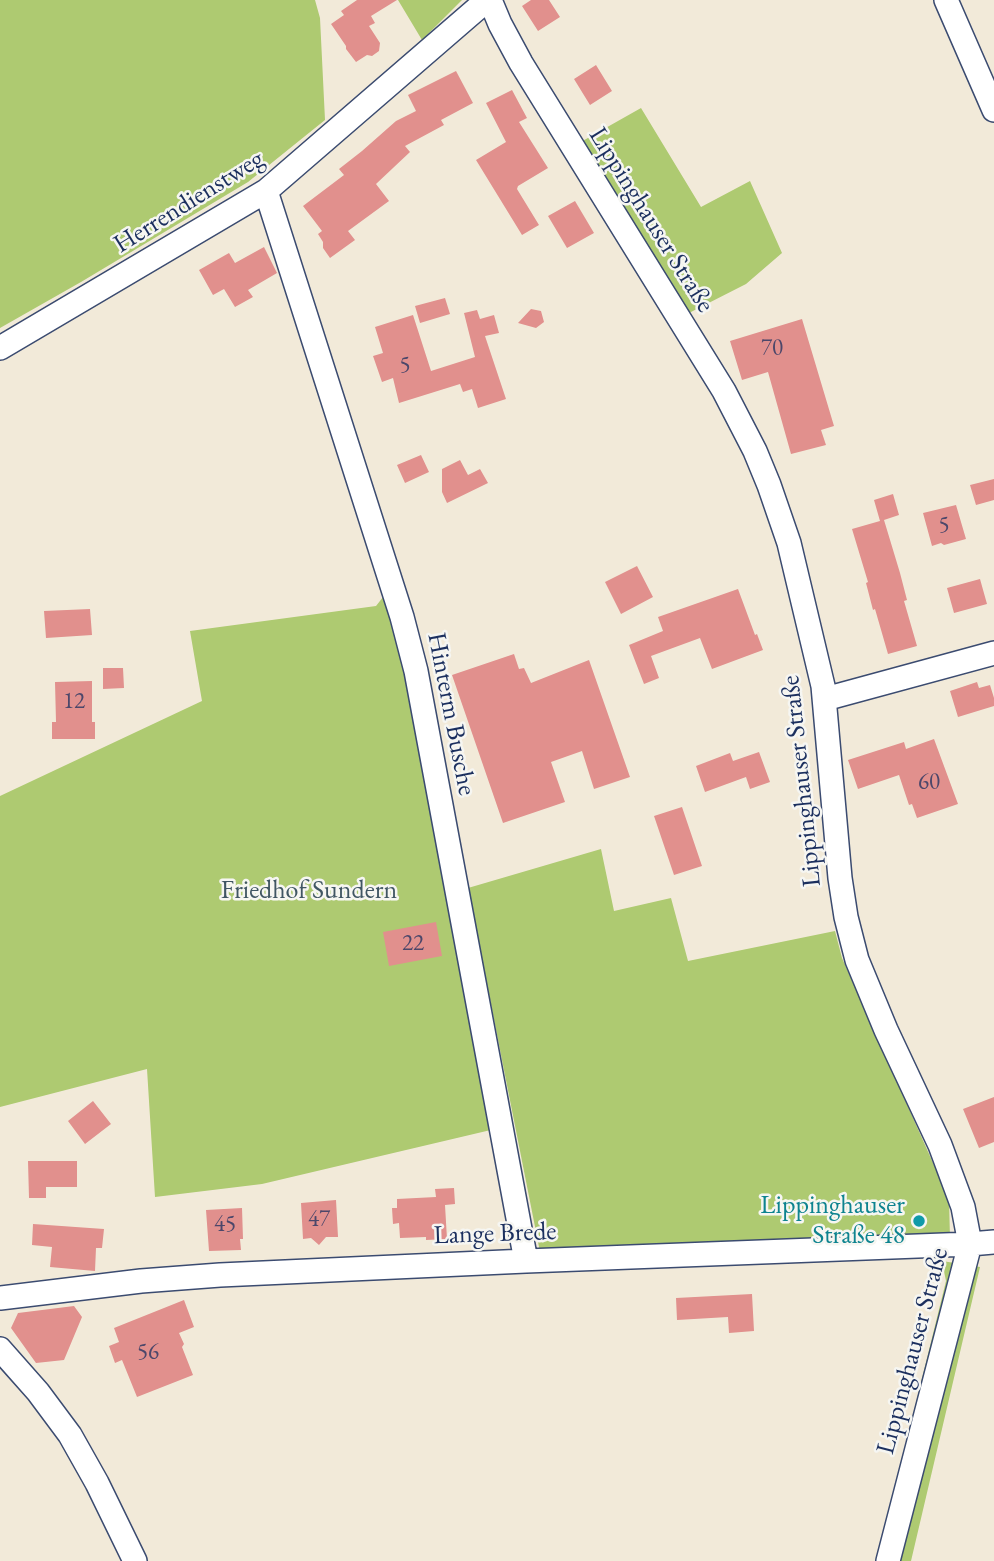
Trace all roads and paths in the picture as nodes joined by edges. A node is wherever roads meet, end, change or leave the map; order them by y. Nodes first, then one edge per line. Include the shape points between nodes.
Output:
1 (489, 0) edge
2 (946, 0) edge
3 (994, 110) edge
4 (266, 191) junction
5 (0, 348) edge
6 (994, 653) edge
7 (825, 699) junction
8 (994, 1242) edge
9 (970, 1244) junction
10 (526, 1261) junction
11 (0, 1298) edge
12 (0, 1349) edge
13 (135, 1561) edge
14 (888, 1561) edge

1 - 4 street, Herrendienstweg
1 - 7 street, Lippinghauser Straße via 521,63 724,391 755,451 789,543
2 - 3 street
4 - 5 street, Herrendienstweg
4 - 10 street, Hinterm Busche via 416,671
6 - 7 street
7 - 9 street, Lippinghauser Straße via 846,917 886,1030 940,1145 963,1207
8 - 9 street, Lange Brede
9 - 10 street, Lange Brede
9 - 14 street, Lippinghauser Straße
10 - 11 street, Lange Brede via 207,1276
12 - 13 street via 70,1435

